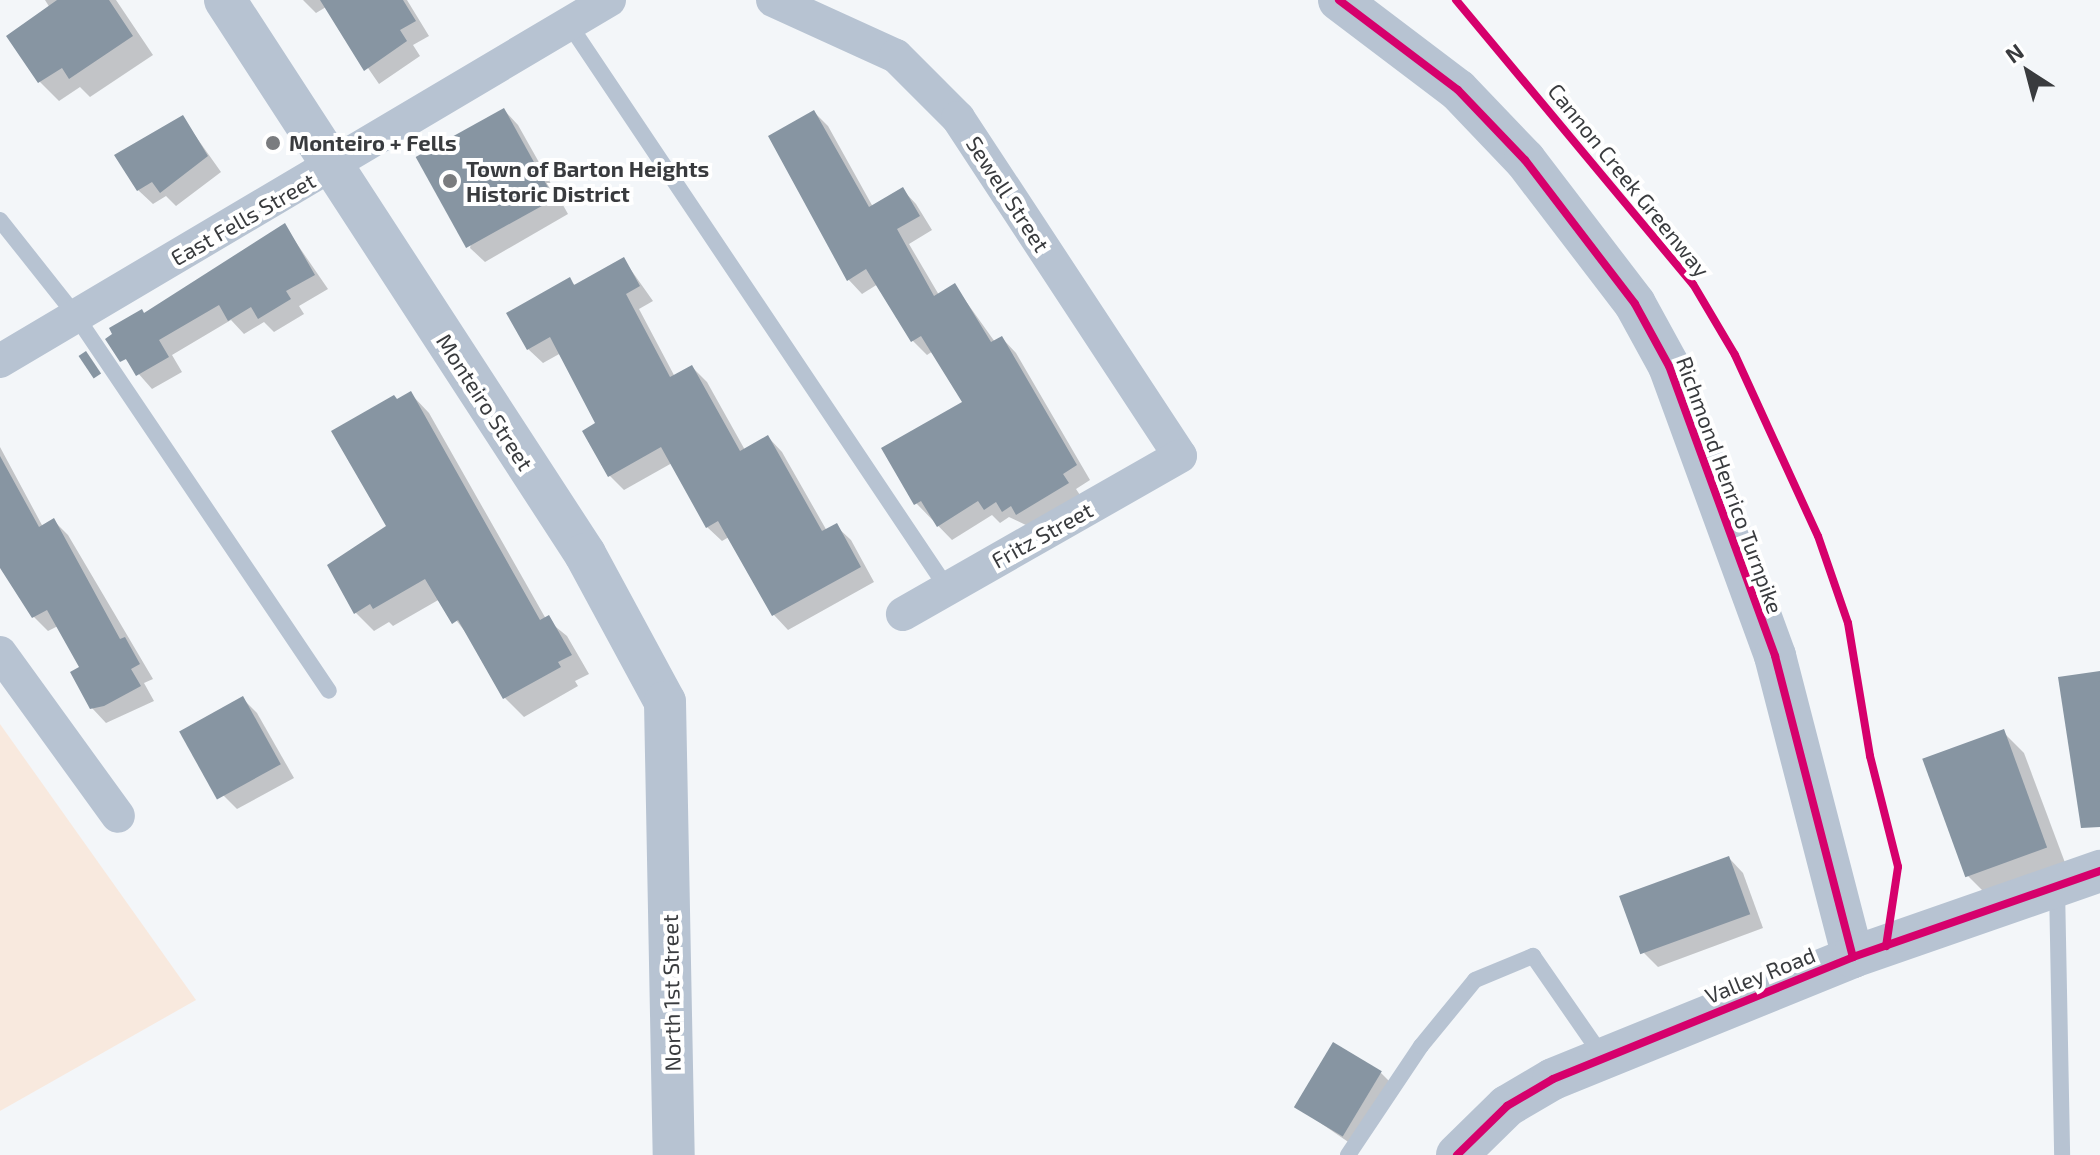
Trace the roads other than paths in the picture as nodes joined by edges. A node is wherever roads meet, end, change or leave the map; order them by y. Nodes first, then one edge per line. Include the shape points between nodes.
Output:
1 (225, 0) edge
2 (609, 0) edge
3 (773, 0) edge
4 (1339, 0) edge
5 (569, 24) junction
6 (332, 167) junction
7 (0, 220) edge
8 (76, 316) junction
9 (0, 361) edge
10 (1180, 456) joint
11 (947, 588) junction
12 (903, 614) dead end
13 (0, 653) edge
14 (329, 691) dead end
15 (118, 816) dead end
16 (669, 831) joint
17 (2100, 871) edge
18 (2057, 886) junction
19 (1853, 957) junction
20 (1603, 1058) junction
21 (674, 1155) edge
22 (1348, 1155) edge
23 (1457, 1155) edge
24 (2062, 1155) edge

1 - 6 street, Monteiro Street
2 - 5 street, East Fells Street
3 - 10 street, Sewell Street via 896,56 958,118
4 - 19 street, Richmond Henrico Turnpike via 1458,90 1525,160 1635,304 1669,366 1775,656
5 - 6 street, East Fells Street
5 - 11 lane
6 - 8 street, East Fells Street
6 - 16 street, Monteiro Street via 585,554 665,702
7 - 8 lane
8 - 9 street, East Fells Street
8 - 14 lane
10 - 11 street, Fritz Street
11 - 12 street, Fritz Street
13 - 15 street
16 - 21 street, North 1st Street
17 - 18 street, Valley Road
18 - 19 street, Valley Road
18 - 24 lane
19 - 20 street, Valley Road
20 - 22 lane via 1533,956 1475,980 1421,1046
20 - 23 street, Valley Road via 1507,1106

